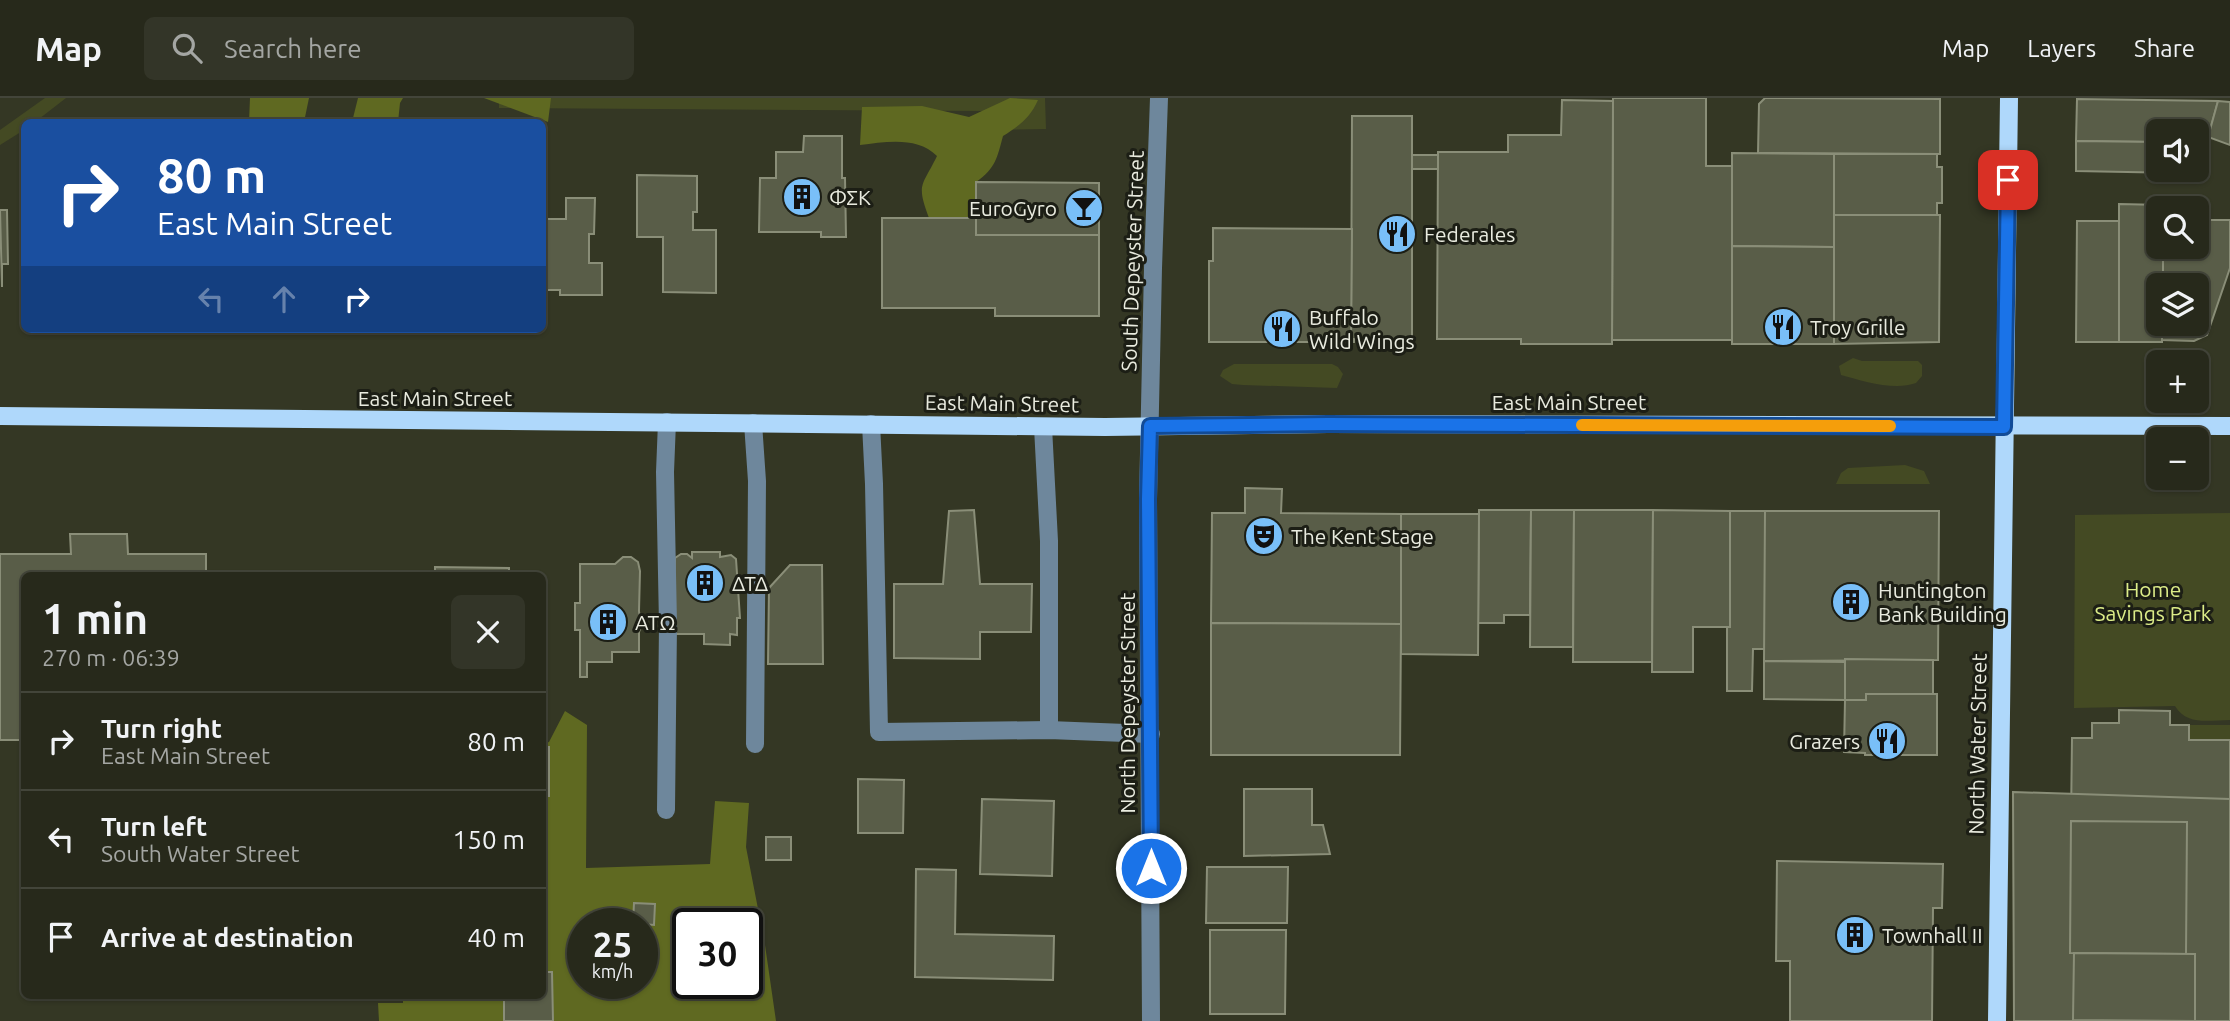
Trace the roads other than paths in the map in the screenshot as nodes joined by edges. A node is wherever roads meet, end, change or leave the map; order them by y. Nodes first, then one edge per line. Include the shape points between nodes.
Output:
1 (1159, 98) edge
2 (2009, 98) edge
3 (0, 416) edge
4 (667, 422) junction
5 (753, 423) junction
6 (871, 424) junction
7 (1150, 426) junction
8 (2230, 426) edge
9 (1043, 427) junction
10 (2004, 427) junction
11 (1049, 730) junction
12 (1151, 734) junction
13 (755, 744) dead end
14 (666, 810) dead end
15 (1151, 1021) edge
16 (1997, 1021) edge

1 - 7 street, South Depeyster Street
2 - 10 main road, North Water Street
3 - 4 main road, East Main Street
4 - 5 main road, East Main Street
4 - 14 street
5 - 6 main road, East Main Street
5 - 13 street via 757,481
6 - 9 main road, East Main Street
6 - 11 street via 879,732
7 - 9 main road, East Main Street
7 - 10 main road, East Main Street
7 - 12 street, North Depeyster Street
8 - 10 main road, East Main Street
9 - 11 street via 1049,541
10 - 16 main road, North Water Street
11 - 12 street
12 - 15 street, North Depeyster Street

